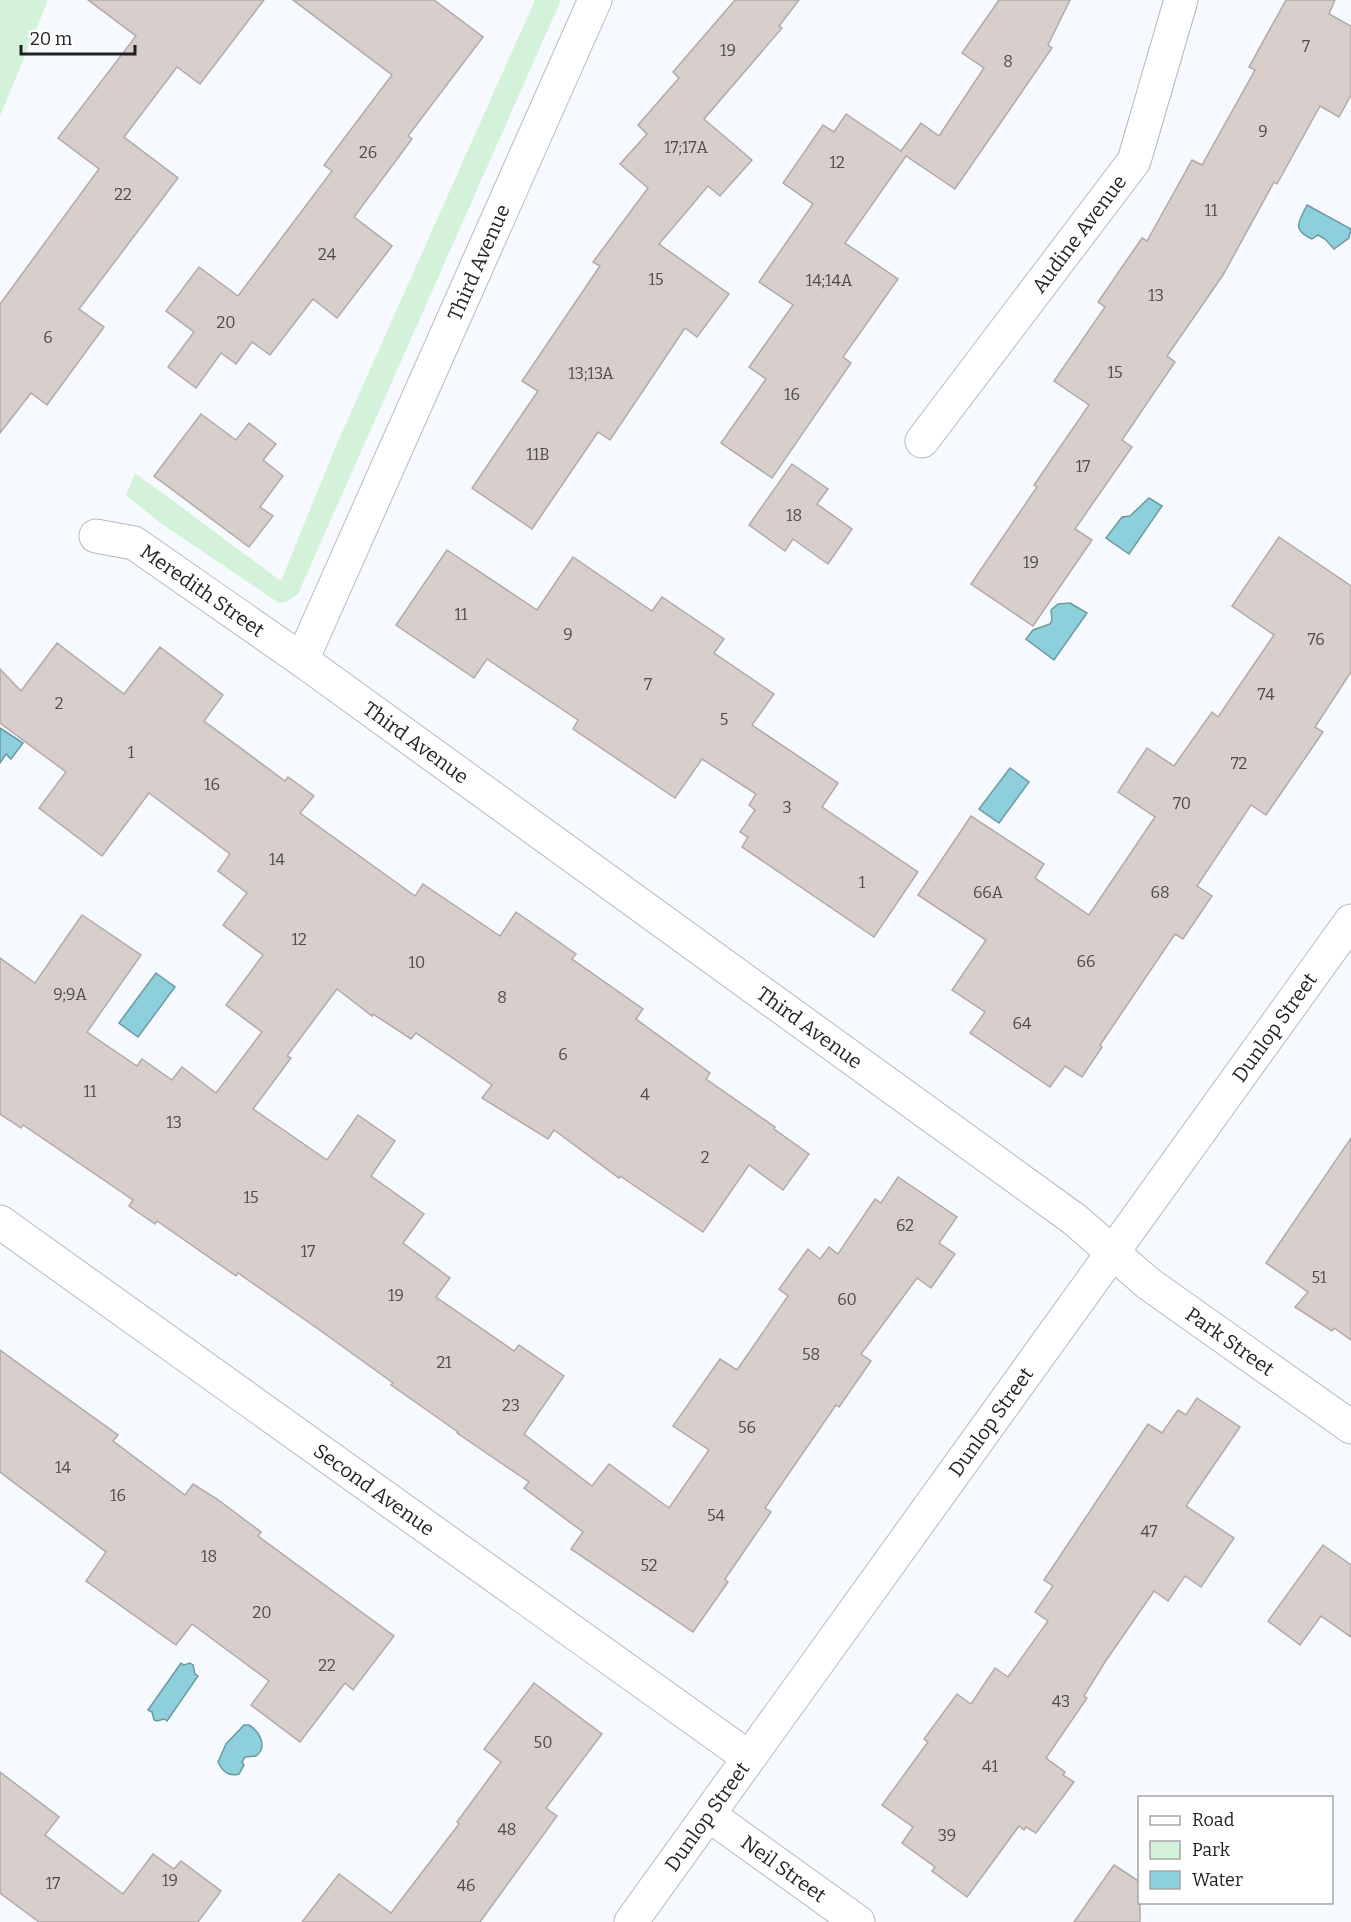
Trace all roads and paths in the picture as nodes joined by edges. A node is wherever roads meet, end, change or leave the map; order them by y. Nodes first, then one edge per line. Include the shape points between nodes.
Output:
1 (596, 0) edge
2 (1181, 0) edge
3 (922, 441) dead end
4 (96, 536) dead end
5 (302, 660) junction
6 (1351, 921) edge
7 (0, 1222) edge
8 (1112, 1252) junction
9 (1351, 1427) edge
10 (748, 1757) junction
11 (709, 1815) junction
12 (631, 1922) edge
13 (858, 1922) edge

1 - 5 street, Third Avenue
2 - 3 street, Audine Avenue via 1134,161
4 - 5 street, Meredith Street via 134,543
5 - 8 street, Third Avenue via 1074,1219
6 - 8 street, Dunlop Street
7 - 10 street, Second Avenue
8 - 9 street, Park Street via 1149,1284
8 - 10 street, Dunlop Street
10 - 11 street, Dunlop Street
11 - 12 street, Dunlop Street
11 - 13 street, Neil Street

